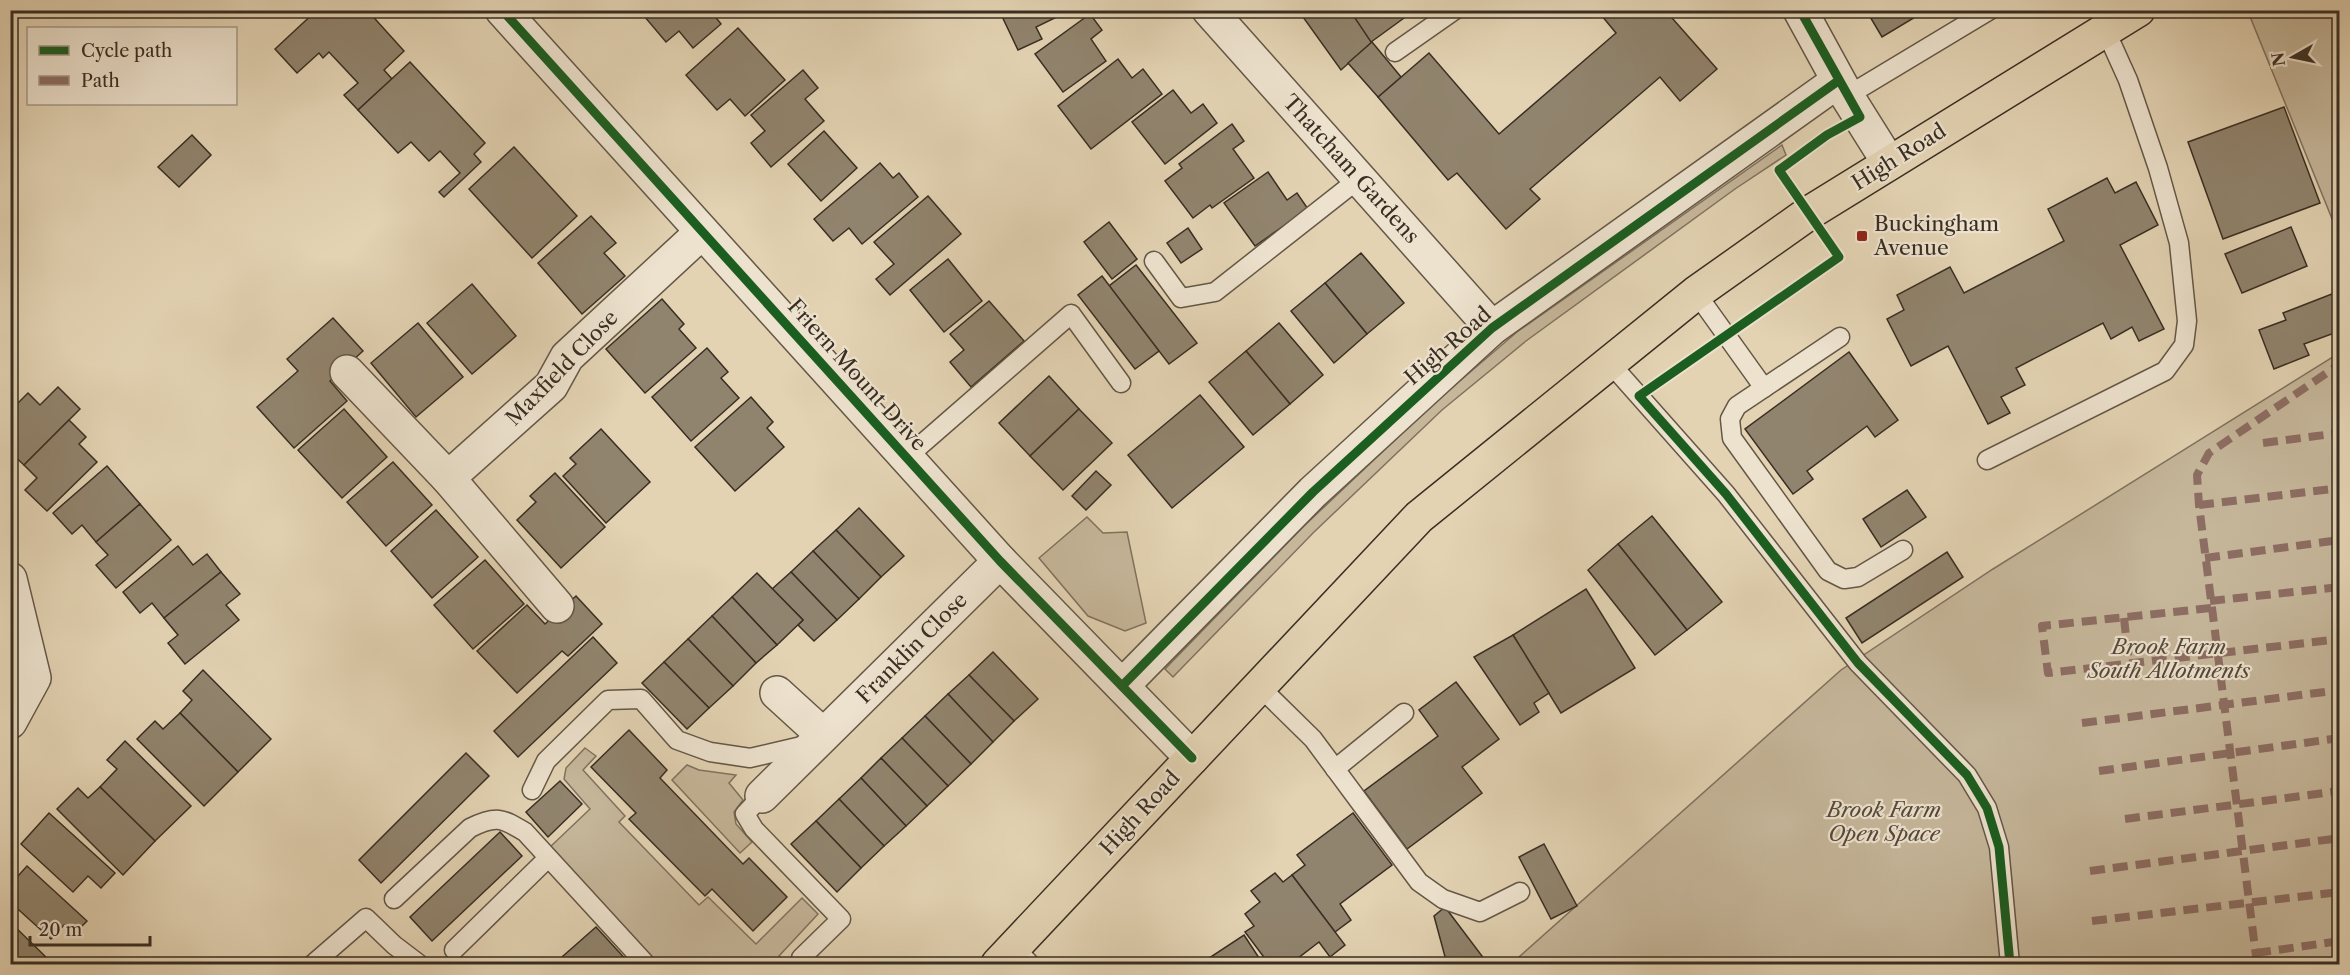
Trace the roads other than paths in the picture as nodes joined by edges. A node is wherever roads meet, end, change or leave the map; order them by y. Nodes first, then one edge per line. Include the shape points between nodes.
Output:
1 (502, 10) edge
2 (1209, 10) edge
3 (1455, 10) edge
4 (1800, 10) edge
5 (1990, 10) edge
6 (2138, 10) edge
7 (2105, 29) junction
8 (1395, 52) dead end
9 (1843, 88) junction
10 (1889, 163) junction
11 (1360, 178) junction
12 (702, 232) junction
13 (1154, 261) dead end
14 (1696, 294) junction
15 (1492, 328) junction
16 (1840, 337) dead end
17 (1609, 362) junction
18 (347, 372) dead end
19 (1121, 383) dead end
20 (1764, 388) junction
21 (907, 457) junction
22 (1987, 460) dead end
23 (448, 478) junction
24 (1903, 550) dead end
25 (1000, 561) junction
26 (10, 579) edge
27 (557, 606) dead end
28 (1122, 686) junction
29 (1259, 686) junction
30 (777, 693) dead end
31 (1404, 713) dead end
32 (10, 722) edge
33 (819, 739) junction
34 (1192, 758) junction
35 (1335, 769) junction
36 (532, 790) dead end
37 (762, 796) joint
38 (548, 858) junction
39 (1520, 892) dead end
40 (394, 899) dead end
41 (454, 950) dead end
42 (801, 958) dead end
43 (1014, 959) edge
44 (313, 964) edge
45 (419, 964) edge
46 (646, 964) edge
47 (2010, 964) edge

1 - 12 street, Friern Mount Drive
2 - 11 street, Thatcham Gardens
3 - 8 lane
4 - 9 street
5 - 9 lane, High Road
6 - 7 main road, High Road
7 - 10 main road, High Road
7 - 22 lane via 2128,80 2179,243 2187,321 2184,345 2165,371
9 - 10 street
9 - 15 street, High Road
10 - 14 main road, High Road via 1809,213
11 - 13 lane via 1215,292 1181,298
11 - 15 street, Thatcham Gardens
12 - 21 street, Friern Mount Drive
12 - 23 street, Maxfield Close via 567,357 551,386
14 - 17 main road, High Road
14 - 20 lane
15 - 28 street, High Road via 1313,492
16 - 20 lane
17 - 29 main road, High Road via 1419,518
17 - 47 lane via 1726,494 1858,663 1966,775 1987,808 1999,847
18 - 23 street
19 - 21 lane via 1071,314
20 - 24 lane via 1737,406 1730,419 1732,438 1828,571 1845,579 1858,578
21 - 25 street, Friern Mount Drive
23 - 27 street
25 - 28 street, Friern Mount Drive
25 - 33 street, Franklin Close
26 - 32 street via 34,678
28 - 34 street, Friern Mount Drive
29 - 34 main road, High Road
29 - 35 lane via 1313,739
30 - 33 street
31 - 35 lane
33 - 36 lane via 750,758 710,752 677,740 641,699 608,700 546,761
33 - 37 street, Franklin Close
34 - 43 main road, High Road
35 - 39 lane via 1419,882 1443,899 1480,912
37 - 42 lane via 745,814 754,829 841,919
38 - 40 lane via 525,832 505,819 485,820 470,828
38 - 41 lane
38 - 46 lane
44 - 45 lane via 366,918

